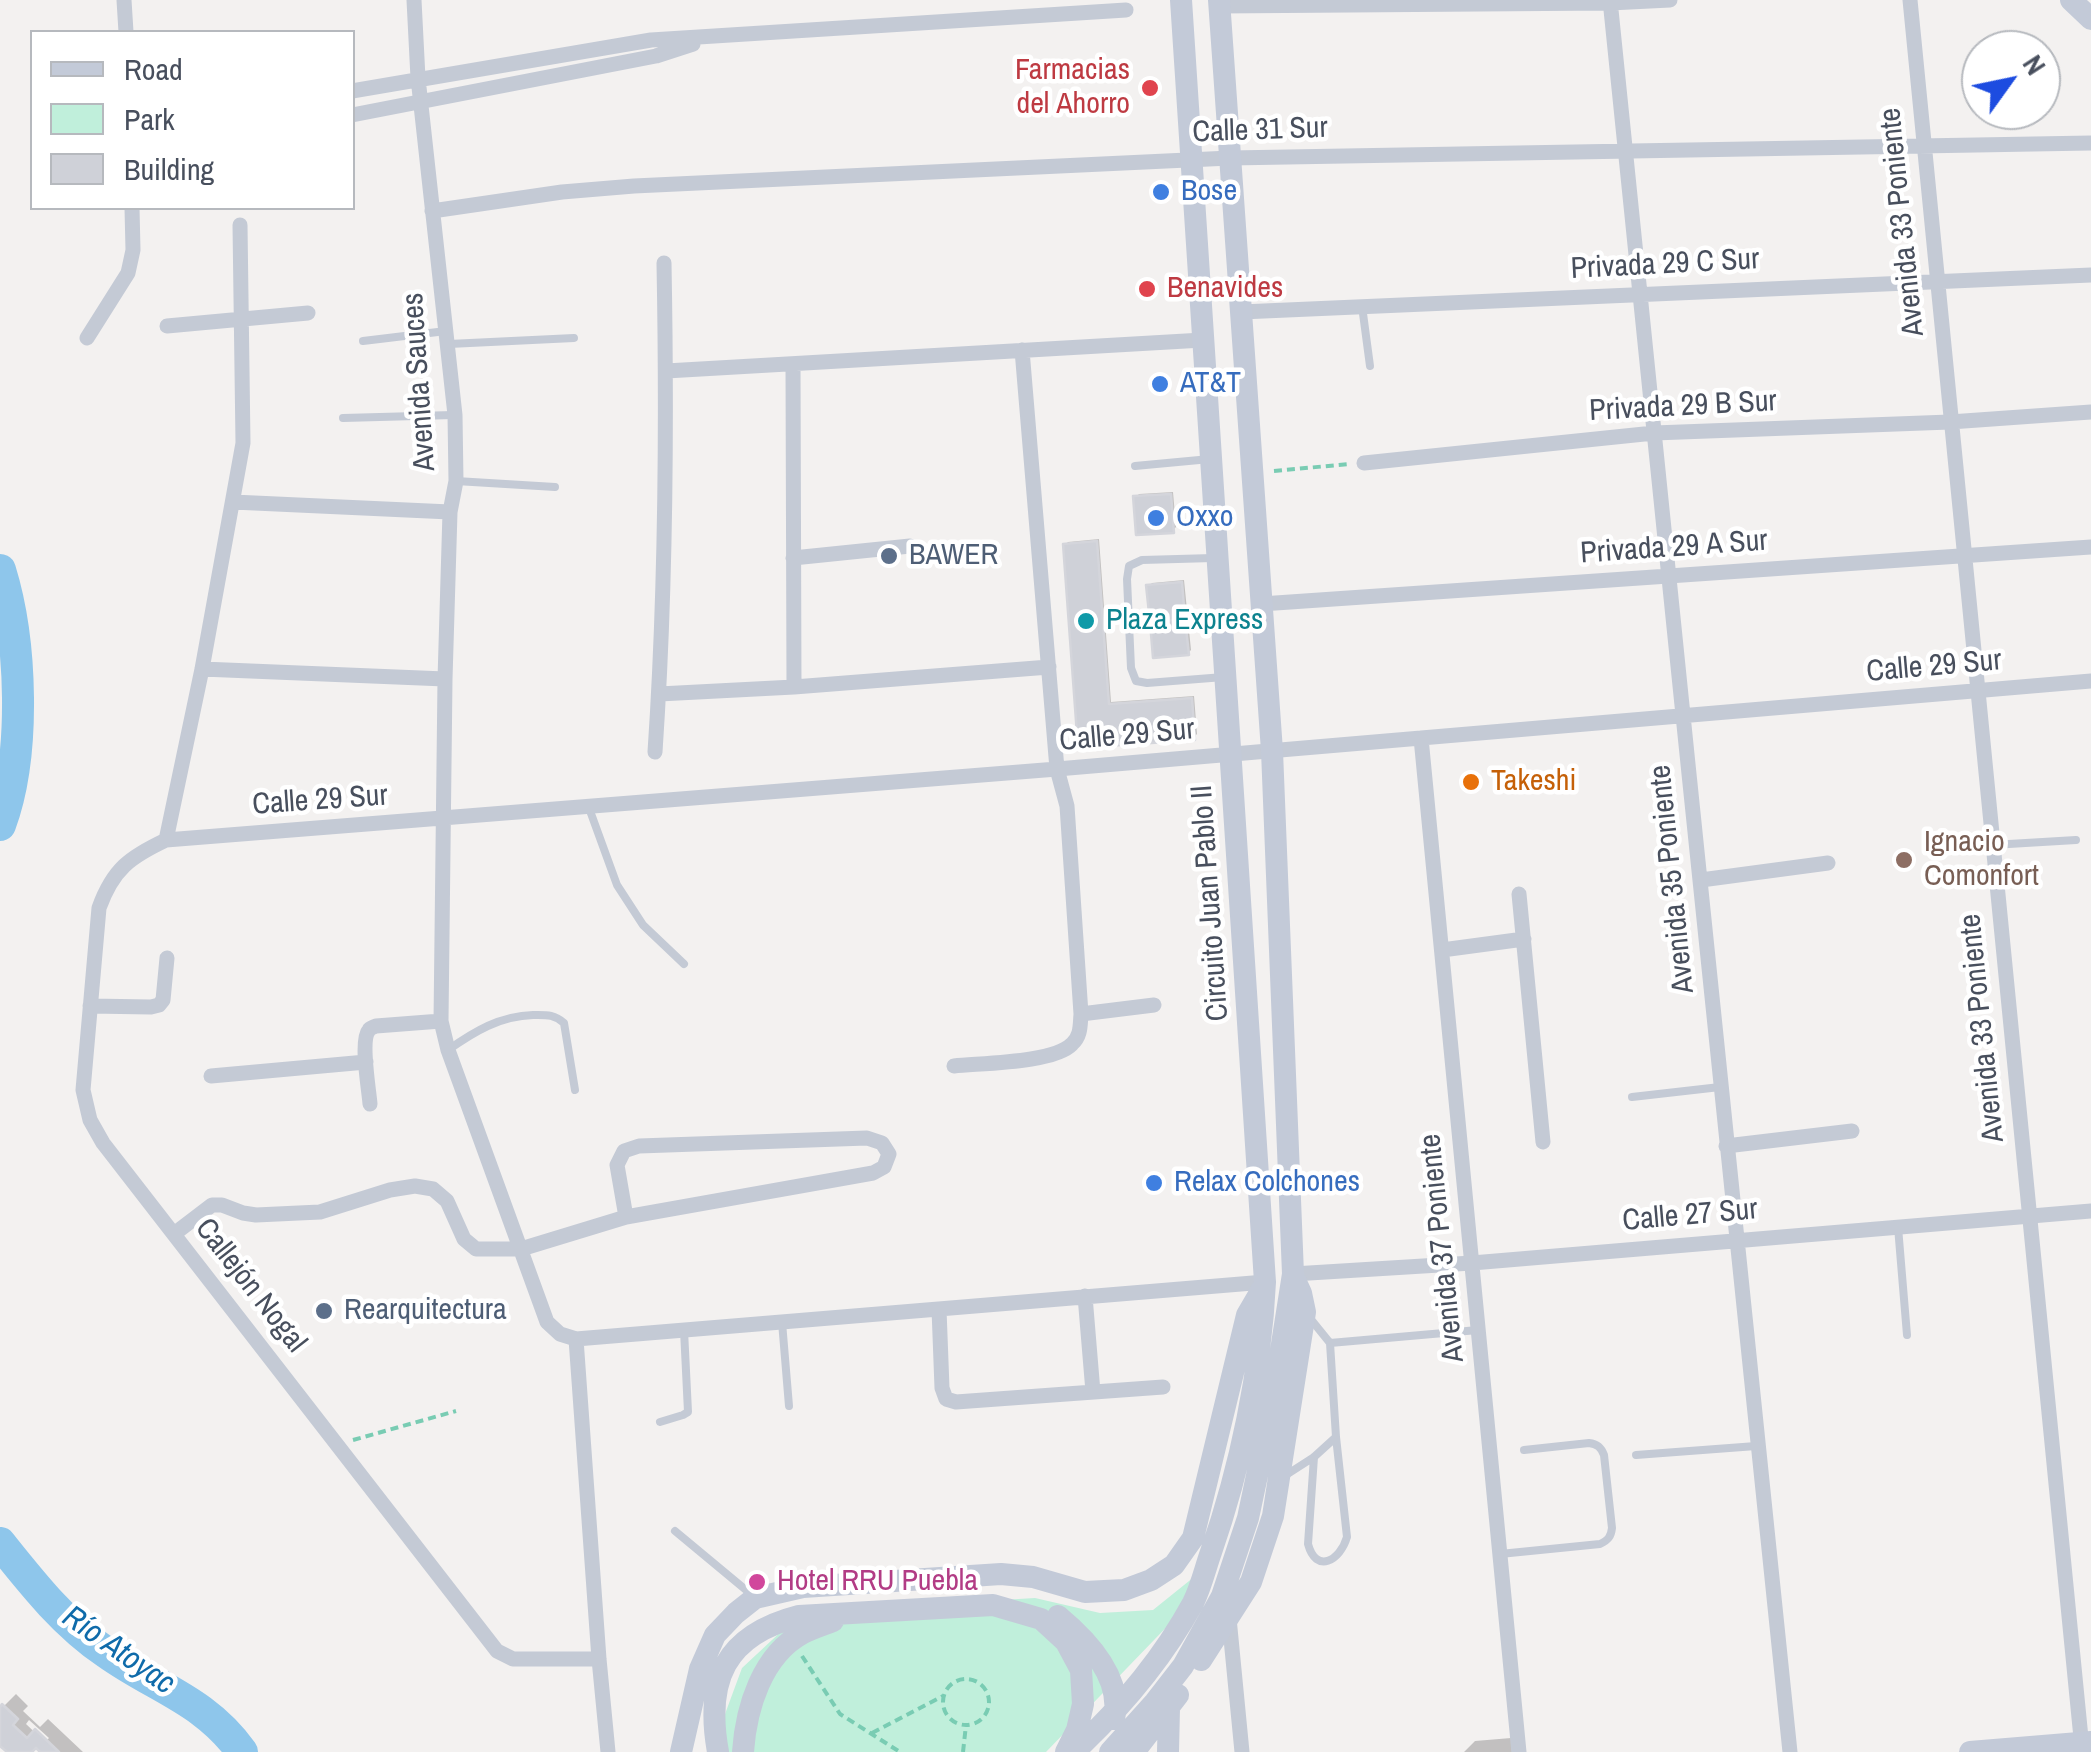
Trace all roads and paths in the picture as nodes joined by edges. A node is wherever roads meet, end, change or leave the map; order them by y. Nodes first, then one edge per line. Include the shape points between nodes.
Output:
1 (124, 0) edge
2 (414, 0) edge
3 (1181, 0) edge
4 (1670, 0) edge
5 (2071, 0) edge
6 (1610, 2) edge
7 (1219, 3) edge
8 (1907, 3) edge
9 (1126, 10) dead end
10 (2091, 19) edge
11 (126, 30) edge
12 (711, 38) junction
13 (418, 78) junction
14 (355, 90) edge
15 (421, 103) junction
16 (355, 114) edge
17 (2091, 142) edge
18 (1923, 144) junction
19 (1627, 150) junction
20 (1230, 158) junction
21 (1192, 160) junction
22 (132, 210) edge
23 (432, 211) junction
24 (240, 226) dead end
25 (664, 263) dead end
26 (2091, 275) edge
27 (1936, 281) junction
28 (1641, 294) junction
29 (1362, 306) junction
30 (1241, 312) junction
31 (308, 313) dead end
32 (242, 320) junction
33 (167, 326) dead end
34 (447, 337) junction
35 (87, 338) dead end
36 (574, 338) dead end
37 (1204, 340) junction
38 (363, 341) dead end
39 (1022, 350) junction
40 (793, 364) junction
41 (1370, 366) dead end
42 (666, 371) junction
43 (2091, 412) edge
44 (455, 415) junction
45 (343, 418) dead end
46 (1950, 422) junction
47 (1654, 433) junction
48 (1212, 459) junction
49 (1364, 463) joint
50 (1135, 466) dead end
51 (1280, 471) dead end
52 (456, 482) junction
53 (554, 487) dead end
54 (233, 502) junction
55 (450, 512) junction
56 (910, 546) dead end
57 (2091, 547) edge
58 (1964, 555) junction
59 (793, 558) junction
60 (1218, 558) junction
61 (1670, 576) junction
62 (1261, 604) junction
63 (1048, 667) junction
64 (202, 669) junction
65 (1226, 677) junction
66 (445, 679) junction
67 (2091, 681) edge
68 (794, 686) junction
69 (1977, 691) junction
70 (659, 694) junction
71 (1685, 716) junction
72 (1422, 738) junction
73 (1272, 751) junction
74 (655, 752) dead end
75 (1231, 754) junction
76 (1057, 769) junction
77 (589, 808) junction
78 (443, 820) junction
79 (166, 840) junction
80 (2076, 840) dead end
81 (1992, 844) junction
82 (1828, 863) dead end
83 (1700, 880) junction
84 (1519, 894) dead end
85 (1524, 939) junction
86 (1442, 950) junction
87 (167, 958) dead end
88 (684, 964) dead end
89 (1154, 1005) dead end
90 (95, 1006) junction
91 (1081, 1014) junction
92 (441, 1021) junction
93 (448, 1050) junction
94 (366, 1062) junction
95 (954, 1066) dead end
96 (211, 1076) dead end
97 (1720, 1087) junction
98 (574, 1090) dead end
99 (1632, 1097) dead end
100 (370, 1104) dead end
101 (1852, 1131) dead end
102 (1543, 1142) dead end
103 (1726, 1146) junction
104 (2091, 1210) edge
105 (2029, 1216) junction
106 (626, 1217) junction
107 (1898, 1227) junction
108 (174, 1234) junction
109 (1735, 1240) junction
110 (520, 1249) junction
111 (1472, 1263) junction
112 (1292, 1274) junction
113 (1265, 1282) junction
114 (1086, 1296) junction
115 (939, 1309) junction
116 (1305, 1312) junction
117 (782, 1322) junction
118 (684, 1330) junction
119 (1478, 1330) junction
120 (1907, 1335) dead end
121 (576, 1339) junction
122 (1330, 1343) junction
123 (1163, 1387) dead end
124 (1093, 1392) junction
125 (789, 1406) dead end
126 (456, 1411) dead end
127 (660, 1422) dead end
128 (1336, 1437) junction
129 (338, 1444) junction
130 (1758, 1446) junction
131 (1524, 1450) dead end
132 (1636, 1455) dead end
133 (1314, 1457) junction
134 (1278, 1480) junction
135 (675, 1531) dead end
136 (1500, 1554) junction
137 (755, 1598) junction
138 (1229, 1618) junction
139 (800, 1652) dead end
140 (599, 1659) junction
141 (943, 1696) junction
142 (1169, 1708) junction
143 (966, 1725) junction
144 (871, 1734) junction
145 (2085, 1746) edge
146 (608, 1752) edge
147 (681, 1752) edge
148 (718, 1752) edge
149 (743, 1752) edge
150 (900, 1752) edge
151 (962, 1752) edge
152 (1066, 1752) edge
153 (1074, 1752) edge
154 (1108, 1752) edge
155 (1134, 1752) edge
156 (1168, 1752) edge
157 (1242, 1752) edge
158 (1519, 1752) edge
159 (1790, 1752) edge
160 (1970, 1752) edge

1 - 11 street
2 - 13 street, Avenida Sauces
3 - 21 main road, Circuito Juan Pablo II
4 - 6 street
5 - 10 main road
6 - 7 street
6 - 19 street, Avenida 35 Poniente
7 - 20 main road
8 - 18 street, Avenida 33 Poniente
9 - 12 street
12 - 13 street via 651,40
12 - 15 street via 656,56
13 - 14 street
13 - 15 street, Avenida Sauces
15 - 16 street
15 - 23 street, Avenida Sauces
17 - 18 street, Calle 31 Sur
18 - 19 street, Calle 31 Sur
18 - 27 street, Avenida 33 Poniente
19 - 20 street, Calle 31 Sur
19 - 28 street, Avenida 35 Poniente
20 - 21 street, Calle 31 Sur
20 - 30 main road
21 - 23 street, Calle 31 Sur via 634,186
21 - 37 main road, Circuito Juan Pablo II
22 - 35 street via 128,273
23 - 34 street, Avenida Sauces
24 - 32 street
25 - 42 street
26 - 27 street, Privada 29 C Sur
27 - 28 street, Privada 29 C Sur
27 - 46 street, Avenida 33 Poniente
28 - 29 street, Privada 29 C Sur
28 - 47 street, Avenida 35 Poniente
29 - 30 street, Privada 29 C Sur
29 - 41 lane
30 - 62 main road
31 - 32 street
32 - 33 street
32 - 54 street via 243,443
34 - 36 lane
34 - 38 lane
34 - 44 street, Avenida Sauces
37 - 39 street
37 - 48 main road, Circuito Juan Pablo II
39 - 40 street
39 - 63 street
40 - 42 street
40 - 59 street
42 - 70 street
43 - 46 street, Privada 29 B Sur
44 - 45 lane
44 - 52 street, Avenida Sauces
46 - 47 street, Privada 29 B Sur
46 - 58 street, Avenida 33 Poniente
47 - 49 street, Privada 29 B Sur
47 - 61 street, Avenida 35 Poniente
48 - 50 lane
48 - 60 main road, Circuito Juan Pablo II
49 - 51 path
52 - 53 lane
52 - 55 street, Avenida Sauces
54 - 55 street
54 - 64 street
55 - 66 street, Avenida Sauces
56 - 59 street
57 - 58 street, Privada 29 A Sur
58 - 61 street, Privada 29 A Sur
58 - 69 street, Avenida 33 Poniente
59 - 68 street
60 - 65 main road, Circuito Juan Pablo II
60 - 65 lane via 1129,566 1131,668 1136,681 1147,683
61 - 62 street, Privada 29 A Sur
61 - 71 street, Avenida 35 Poniente
62 - 73 main road
63 - 68 street
63 - 76 street
64 - 66 street
64 - 79 street
65 - 75 main road, Circuito Juan Pablo II
66 - 78 street, Avenida Sauces
67 - 69 street, Calle 29 Sur
68 - 70 street
69 - 71 street, Calle 29 Sur
69 - 81 street, Avenida 33 Poniente
70 - 74 street
71 - 72 street, Calle 29 Sur
71 - 83 street, Avenida 35 Poniente
72 - 73 street, Calle 29 Sur
72 - 86 street, Avenida 37 Poniente
73 - 75 street, Calle 29 Sur
73 - 112 main road
75 - 76 street, Calle 29 Sur
75 - 113 main road, Circuito Juan Pablo II
76 - 77 street, Calle 29 Sur
76 - 91 street via 1067,806
77 - 78 street, Calle 29 Sur
77 - 88 lane via 617,885 643,924
78 - 79 street, Calle 29 Sur
78 - 92 street, Avenida Sauces
79 - 90 street, Callejón Nogal via 119,868 107,887 99,908
80 - 81 lane
81 - 105 street, Avenida 33 Poniente
82 - 83 street
83 - 97 street, Avenida 35 Poniente
84 - 85 street
85 - 86 street
85 - 102 street
86 - 111 street, Avenida 37 Poniente
87 - 90 street via 159,1005
89 - 91 street
90 - 108 street, Callejón Nogal via 82,1090 90,1120
91 - 95 street via 1080,1034 1054,1056
92 - 93 street, Avenida Sauces
92 - 94 street via 376,1026 366,1037
93 - 98 lane via 498,1020 552,1015 564,1024
93 - 110 street, Avenida Sauces
94 - 96 street
94 - 100 street
97 - 99 lane
97 - 103 street, Avenida 35 Poniente
101 - 103 street
103 - 109 street, Avenida 35 Poniente
104 - 105 street, Calle 27 Sur
105 - 107 street, Calle 27 Sur
105 - 145 street, Avenida 33 Poniente
106 - 106 street via 873,1173 889,1154 867,1138 639,1146 624,1151 616,1165
106 - 110 street
107 - 109 street, Calle 27 Sur
107 - 120 lane
108 - 110 street via 212,1205 256,1215 320,1212 415,1186 433,1189 446,1201 476,1249
108 - 129 street, Callejón Nogal
109 - 111 street, Calle 27 Sur
109 - 130 street, Avenida 35 Poniente
110 - 121 street, Avenida Sauces via 547,1322
111 - 112 street, Calle 27 Sur
111 - 119 street, Avenida 37 Poniente
112 - 116 main road
112 - 154 main road via 1248,1518 1222,1596 1183,1666
113 - 114 street
113 - 137 main road via 1248,1315 1193,1538 1174,1565 1151,1580 1124,1590 1085,1592 1000,1574 803,1587
113 - 153 main road, Circuito Juan Pablo II via 1263,1323 1225,1512 1195,1600 1147,1675
114 - 115 street
114 - 124 street
115 - 117 street
115 - 124 street via 946,1399
116 - 122 lane
116 - 134 main road
117 - 118 street
117 - 125 lane
118 - 121 street
118 - 127 lane via 688,1412
119 - 122 lane
119 - 136 street, Avenida 37 Poniente
121 - 140 street
122 - 128 lane
123 - 124 street
126 - 129 path
128 - 133 lane
128 - 133 lane via 1347,1538 1343,1551 1320,1562 1308,1544
129 - 140 street, Callejón Nogal via 497,1650 514,1658
130 - 132 lane
130 - 159 street, Avenida 35 Poniente
131 - 136 lane via 1589,1443 1601,1448 1611,1535 1600,1544
133 - 134 lane
134 - 138 main road via 1251,1582
135 - 137 lane
136 - 158 street, Avenida 37 Poniente
137 - 147 main road via 715,1635
138 - 142 main road
138 - 157 street
139 - 144 path via 840,1714
140 - 146 street
141 - 143 path via 946,1715
141 - 143 path via 961,1679 982,1685 988,1707 981,1720
141 - 144 path
142 - 155 main road
142 - 156 main road
143 - 151 path
144 - 150 path
145 - 160 main road
148 - 152 main road via 720,1670 758,1632 799,1616 993,1605 1042,1619 1082,1670 1083,1704
149 - 154 main road via 752,1700 770,1662 800,1634 836,1620 1012,1606 1058,1616 1096,1655 1116,1708

